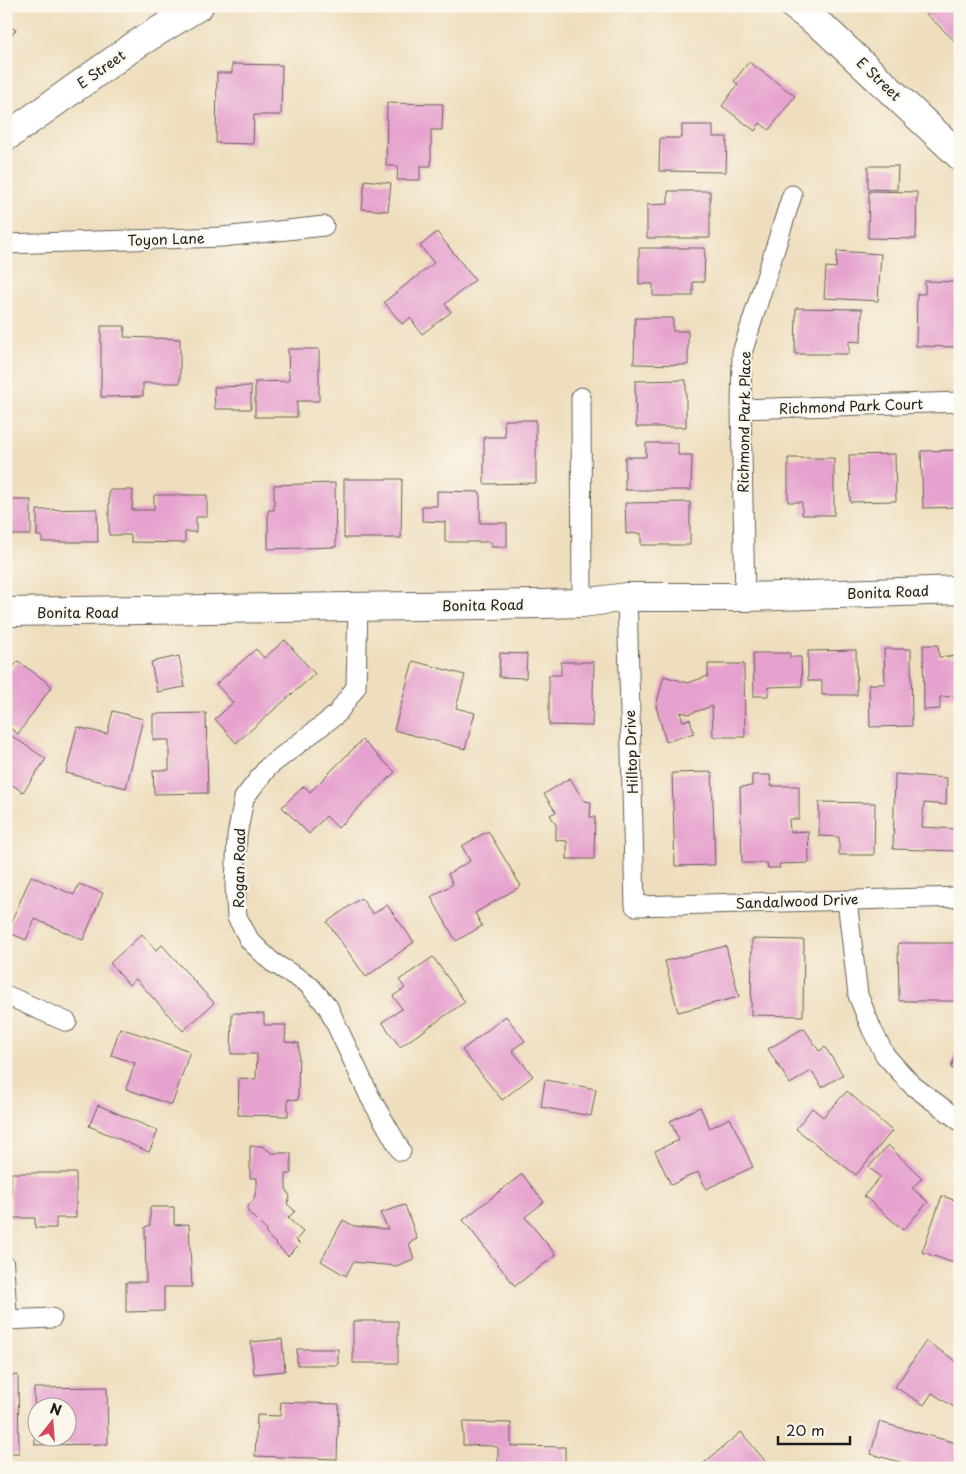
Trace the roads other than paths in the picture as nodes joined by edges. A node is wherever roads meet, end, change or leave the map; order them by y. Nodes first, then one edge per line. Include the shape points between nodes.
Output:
1 (199, 6) edge
2 (794, 6) edge
3 (6, 137) edge
4 (960, 156) edge
5 (792, 195) dead end
6 (324, 226) dead end
7 (6, 244) edge
8 (581, 397) dead end
9 (960, 402) edge
10 (741, 409) junction
11 (960, 590) edge
12 (745, 596) junction
13 (627, 597) junction
14 (582, 603) junction
15 (358, 605) junction
16 (6, 612) edge
17 (960, 897) edge
18 (847, 900) junction
19 (635, 906) joint
20 (6, 995) edge
21 (67, 1022) dead end
22 (960, 1121) edge
23 (402, 1151) dead end
24 (8, 1262) dead end
25 (52, 1318) dead end
26 (9, 1319) edge

1 - 3 street, E Street via 137,44
2 - 4 street, E Street via 825,29
5 - 10 street, Richmond Park Place via 742,353
6 - 7 street, Toyon Lane via 222,237
8 - 14 street
9 - 10 street, Richmond Park Court
10 - 12 street, Richmond Park Place
11 - 12 street, Bonita Road
12 - 13 street, Bonita Road
13 - 14 street, Bonita Road
13 - 19 street, Hilltop Drive
14 - 15 street, Bonita Road
15 - 16 street, Bonita Road
15 - 23 street, Rogan Road via 356,687 337,714 268,767 244,798 237,836 237,917 250,941 272,962 308,984 328,1007 370,1097
17 - 18 street, Sandalwood Drive
18 - 19 street, Sandalwood Drive
18 - 22 street via 858,995 872,1030 885,1055 912,1085
20 - 21 street
24 - 26 lane
25 - 26 street

